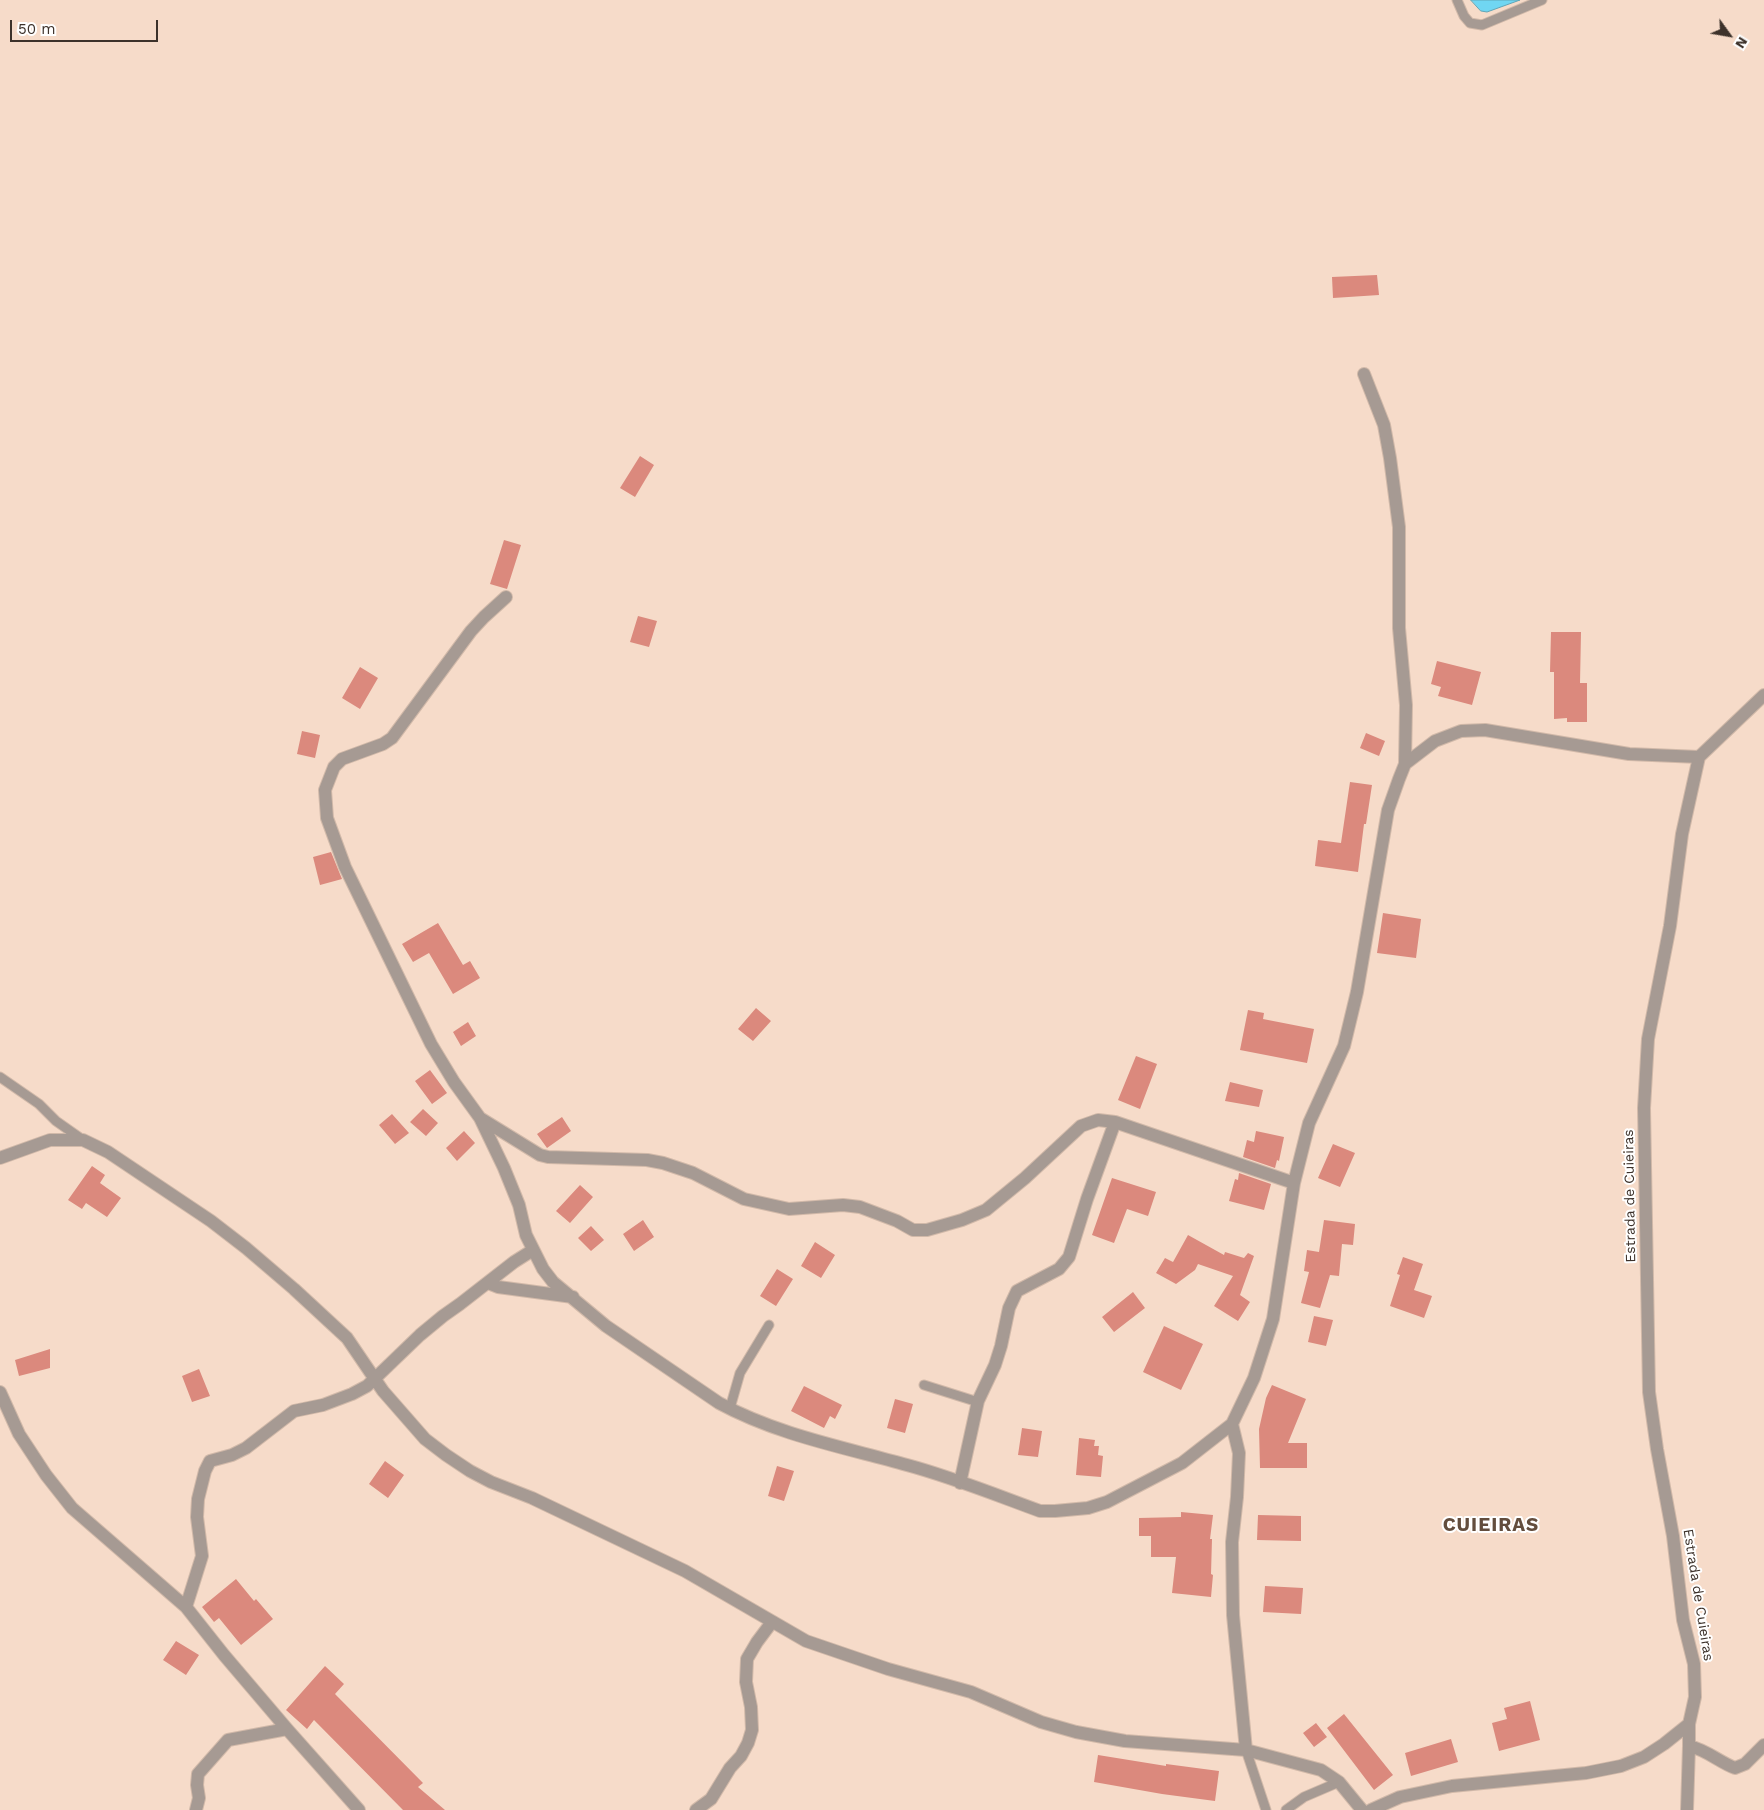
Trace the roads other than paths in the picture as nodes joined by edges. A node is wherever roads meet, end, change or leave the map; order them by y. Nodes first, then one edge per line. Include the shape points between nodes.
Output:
1 (1458, 0) edge
2 (1542, 0) edge
3 (1364, 374) dead end
4 (506, 597) dead end
5 (1764, 695) edge
6 (1699, 757) junction
7 (1405, 764) junction
8 (0, 1077) edge
9 (480, 1118) junction
10 (1115, 1122) junction
11 (83, 1140) junction
12 (0, 1158) edge
13 (1294, 1183) junction
14 (533, 1250) junction
15 (488, 1283) junction
16 (573, 1297) junction
17 (769, 1325) dead end
18 (375, 1379) junction
19 (924, 1385) dead end
20 (0, 1392) edge
21 (978, 1402) junction
22 (730, 1408) junction
23 (1232, 1424) junction
24 (960, 1482) junction
25 (186, 1607) junction
26 (772, 1622) junction
27 (1689, 1724) junction
28 (287, 1729) junction
29 (1764, 1745) edge
30 (1689, 1746) junction
31 (1246, 1750) junction
32 (1339, 1782) junction
33 (196, 1810) edge
34 (359, 1810) edge
35 (696, 1810) edge
36 (1266, 1810) edge
37 (1286, 1810) edge
38 (1362, 1810) edge
39 (1371, 1810) edge
40 (1687, 1810) edge

1 - 2 lane via 1470,23 1482,25
3 - 7 street via 1384,425 1399,527 1399,628 1406,705
4 - 9 street via 471,631 392,738 342,758 334,767 325,790 328,818 345,867 431,1044
5 - 6 street
6 - 7 street via 1629,754 1485,730 1461,732 1435,741
6 - 27 street, Estrada de Cuieiras via 1682,834 1670,926 1648,1039 1644,1108 1649,1392 1683,1620 1694,1664 1695,1697
7 - 13 street via 1388,810 1357,992 1344,1046 1309,1123
8 - 11 lane
9 - 10 street via 540,1155 655,1161 693,1174 744,1199 788,1209 860,1207 913,1230 927,1230 986,1210 1081,1126 1098,1120
9 - 14 street via 515,1196
10 - 13 street
10 - 21 street via 1069,1257 1059,1269 1017,1291 1008,1308 1001,1346
11 - 12 street via 50,1140
11 - 18 street via 146,1177 246,1248 347,1338
13 - 23 street via 1273,1318 1254,1378
14 - 15 street
14 - 16 street via 553,1282
15 - 16 street
15 - 18 street via 442,1316
16 - 22 street via 606,1326
17 - 22 lane via 740,1373
18 - 25 street via 352,1394 294,1412 246,1448 210,1461 198,1499 202,1556
18 - 26 street via 425,1439 470,1472 532,1498 685,1572
19 - 21 lane
20 - 25 street via 19,1434 72,1508
21 - 24 street
22 - 24 street via 768,1426
23 - 24 street via 1182,1463 1107,1502 1088,1508 1040,1511
23 - 31 street via 1239,1453 1232,1542 1232,1615
25 - 28 street
26 - 31 street via 806,1641 844,1655 971,1692 1041,1722 1076,1732 1125,1741
26 - 35 street via 747,1659 746,1682 752,1707 752,1730 748,1743 711,1798
27 - 30 street, Estrada de Cuieiras
27 - 39 street via 1644,1757 1621,1766 1586,1773 1452,1786 1400,1797
28 - 33 street via 228,1740 198,1774
28 - 34 street
29 - 30 street via 1745,1764 1735,1768 1719,1762 1702,1749
30 - 40 street, Estrada de Cuieiras
31 - 32 street via 1320,1770
31 - 36 lane
32 - 37 lane via 1304,1797
32 - 38 street

